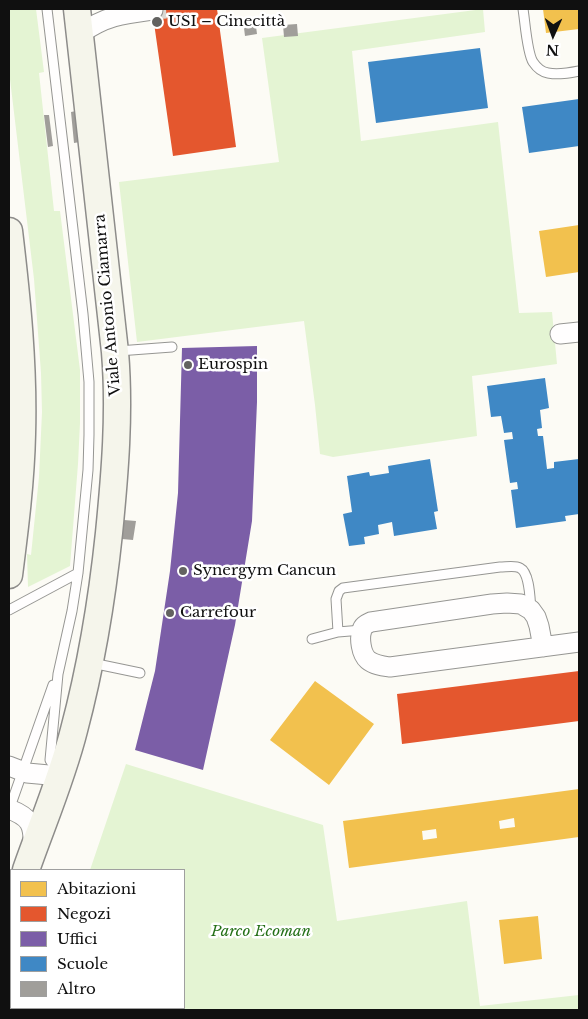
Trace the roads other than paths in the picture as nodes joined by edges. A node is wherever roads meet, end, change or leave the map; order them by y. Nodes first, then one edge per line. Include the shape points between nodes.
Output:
1 (47, 9) edge
2 (523, 9) edge
3 (153, 10) dead end
4 (78, 21) edge
5 (579, 71) edge
6 (9, 231) edge
7 (579, 332) edge
8 (560, 334) dead end
9 (15, 346) edge
10 (172, 347) dead end
11 (115, 352) junction
12 (78, 573) junction
13 (9, 575) edge
14 (9, 610) edge
15 (531, 610) junction
16 (362, 630) junction
17 (338, 632) junction
18 (312, 639) dead end
19 (579, 642) edge
20 (543, 647) junction
21 (90, 662) junction
22 (140, 673) dead end
23 (58, 674) junction
24 (16, 769) edge
25 (60, 776) junction
26 (9, 810) edge
27 (30, 859) edge

1 - 12 lane, Viale Antonio Ciamarra via 88,364 89,456
2 - 5 lane via 530,53 537,68 554,74
3 - 4 street via 107,18 95,24
4 - 11 street, Viale Antonio Ciamarra
6 - 9 street
7 - 8 street
9 - 13 street via 22,396 21,451
10 - 11 lane
11 - 21 street, Viale Antonio Ciamarra via 117,420 112,503 103,590
12 - 14 lane
12 - 23 lane, Viale Antonio Ciamarra
15 - 16 street via 521,604 500,604 371,622
15 - 17 lane via 527,578 522,569 500,567 343,588 336,599
15 - 20 street via 539,626
16 - 17 lane
16 - 20 street via 362,648 366,657 373,663 390,667
17 - 18 lane
19 - 20 street
21 - 22 lane
21 - 25 street, Viale Antonio Ciamarra
23 - 24 lane, Viale Antonio Ciamarra
23 - 25 lane, Viale Antonio Ciamarra via 50,760
24 - 25 street
24 - 26 lane, Viale Antonio Ciamarra
25 - 27 street, Viale Antonio Ciamarra
26 - 27 street via 23,815 32,826

